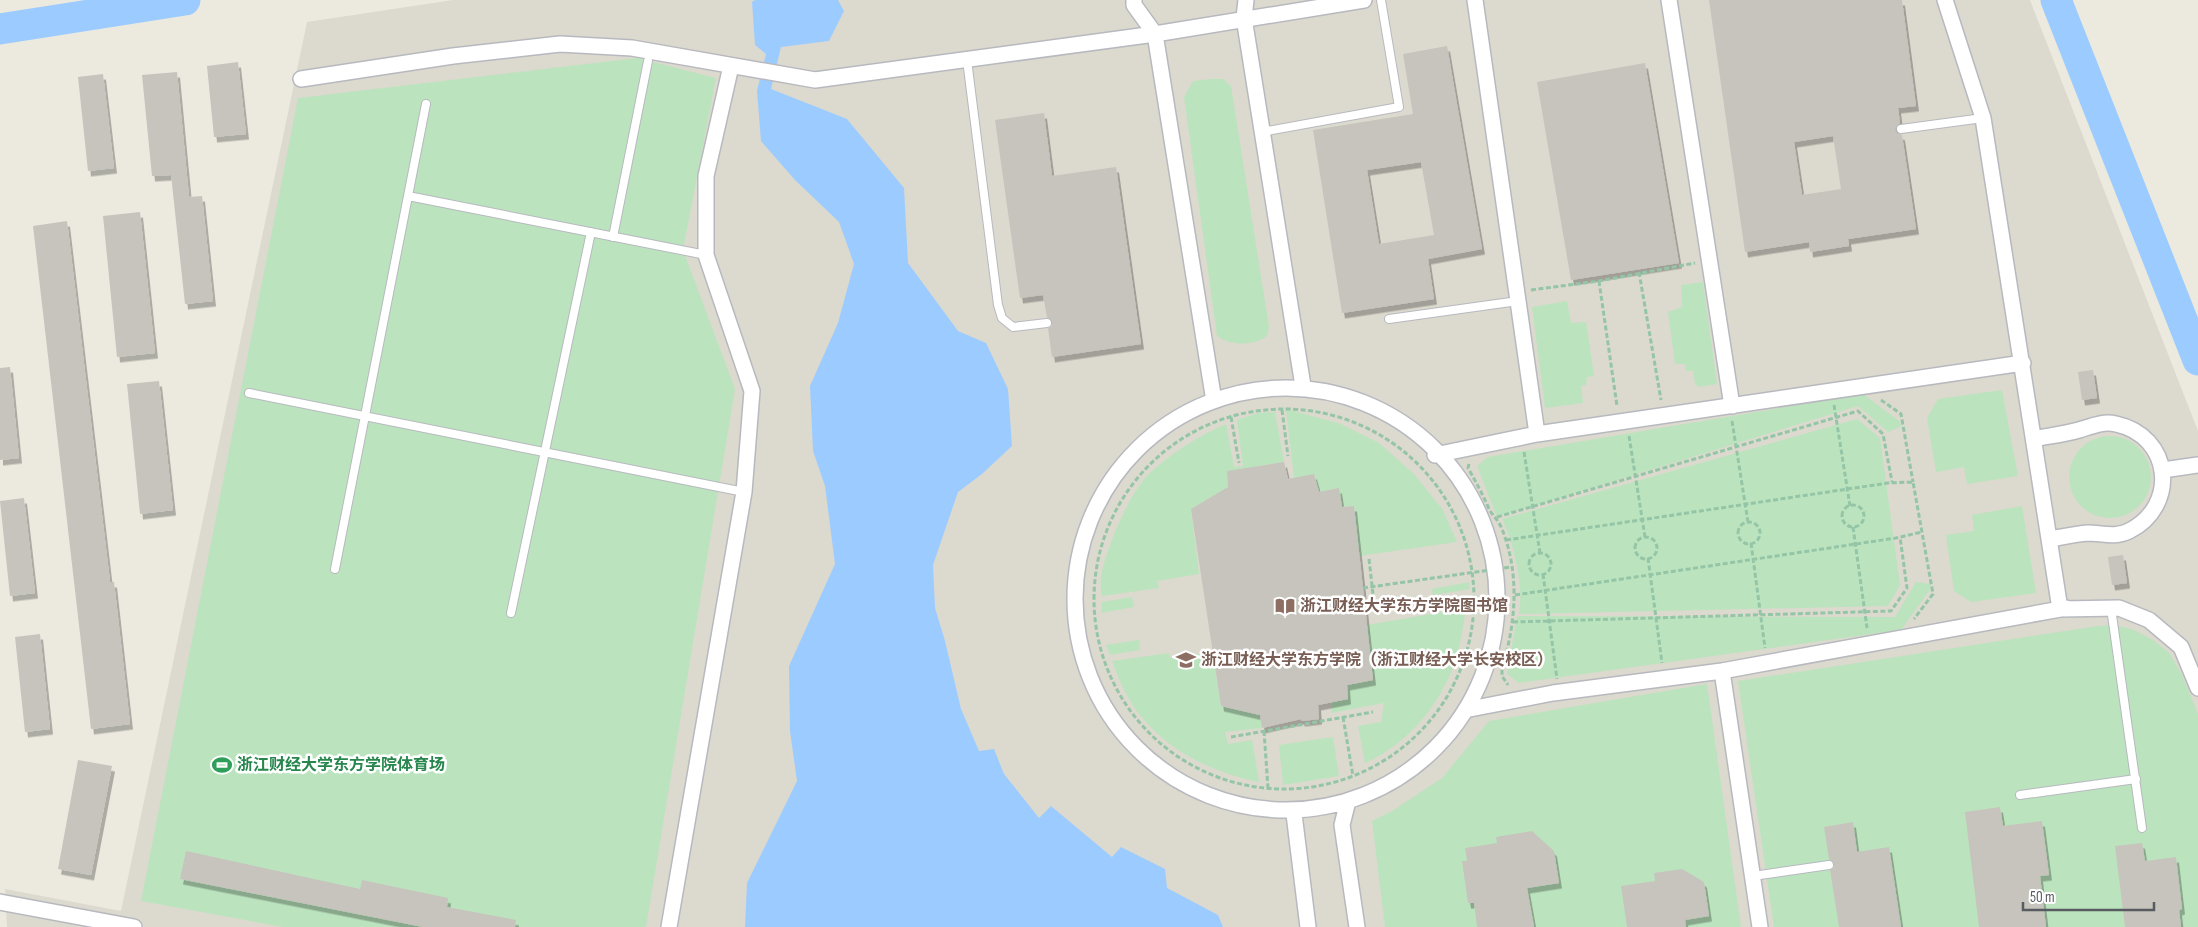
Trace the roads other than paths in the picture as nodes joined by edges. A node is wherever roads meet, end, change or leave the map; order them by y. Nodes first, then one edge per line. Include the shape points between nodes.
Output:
1 (1134, 0) edge
2 (1246, 0) edge
3 (1364, 0) edge
4 (1380, 0) edge
5 (1475, 0) edge
6 (1670, 0) edge
7 (1944, 0) edge
8 (1244, 18) junction
9 (1155, 34) junction
10 (967, 60) junction
11 (648, 61) dead end
12 (731, 66) junction
13 (301, 79) dead end
14 (426, 104) dead end
15 (1982, 118) junction
16 (1901, 129) dead end
17 (1262, 132) junction
18 (408, 196) junction
19 (591, 232) junction
20 (613, 237) junction
21 (706, 256) junction
22 (1522, 295) junction
23 (1389, 319) dead end
24 (1047, 323) dead end
25 (2023, 364) junction
26 (1303, 386) junction
27 (249, 393) dead end
28 (1213, 395) junction
29 (1731, 409) junction
30 (365, 416) junction
31 (1537, 434) junction
32 (2034, 439) junction
33 (544, 452) junction
34 (1435, 455) junction
35 (2198, 465) edge
36 (2169, 469) junction
37 (744, 492) junction
38 (2050, 538) junction
39 (335, 570) dead end
40 (2066, 608) junction
41 (2111, 608) junction
42 (511, 613) dead end
43 (1722, 671) junction
44 (2198, 688) edge
45 (1470, 709) junction
46 (2136, 779) junction
47 (2020, 795) dead end
48 (1347, 805) junction
49 (1294, 814) junction
50 (2142, 828) dead end
51 (1829, 865) dead end
52 (1753, 876) junction
53 (0, 902) edge
54 (115, 925) edge
55 (134, 927) edge
56 (669, 927) edge
57 (1308, 927) edge
58 (1357, 927) edge
59 (1760, 927) edge

1 - 9 street via 1134,5
2 - 8 street
3 - 8 street
4 - 17 lane via 1399,107
5 - 22 street
6 - 29 street
7 - 15 street
8 - 9 street
8 - 17 street
9 - 10 street
9 - 28 street
10 - 12 street via 815,80
10 - 24 lane via 1002,318 1014,327
11 - 20 lane
12 - 13 street via 632,48 560,44
12 - 21 street via 706,176
14 - 18 lane
15 - 16 lane
15 - 25 street
17 - 26 street
18 - 19 lane
18 - 30 lane
19 - 20 lane
19 - 33 lane
20 - 21 lane
21 - 37 street via 752,391
22 - 23 lane
22 - 31 street
25 - 29 street
25 - 32 street
26 - 28 street
26 - 34 street via 1390,416
27 - 30 lane
28 - 49 street via 1126,458 1076,543 1074,647 1120,733 1196,789
29 - 31 street
30 - 33 lane
30 - 39 lane
31 - 34 street
32 - 36 street via 2114,423 2132,428 2146,438
32 - 38 street
33 - 37 lane
33 - 42 lane
34 - 45 street via 1450,467 1484,525 1498,585 1496,646
35 - 36 street
36 - 38 street via 2156,507 2144,522 2120,534 2089,533
37 - 56 street
38 - 40 street via 2060,608
40 - 41 street
40 - 43 street
41 - 44 street via 2149,620 2181,647
41 - 46 lane
43 - 45 street via 1553,693
43 - 52 street
45 - 48 street via 1408,771
46 - 47 lane
46 - 50 lane
48 - 49 street
48 - 58 street via 1342,825
49 - 57 street
51 - 52 lane
52 - 59 street
53 - 54 street
54 - 55 street

